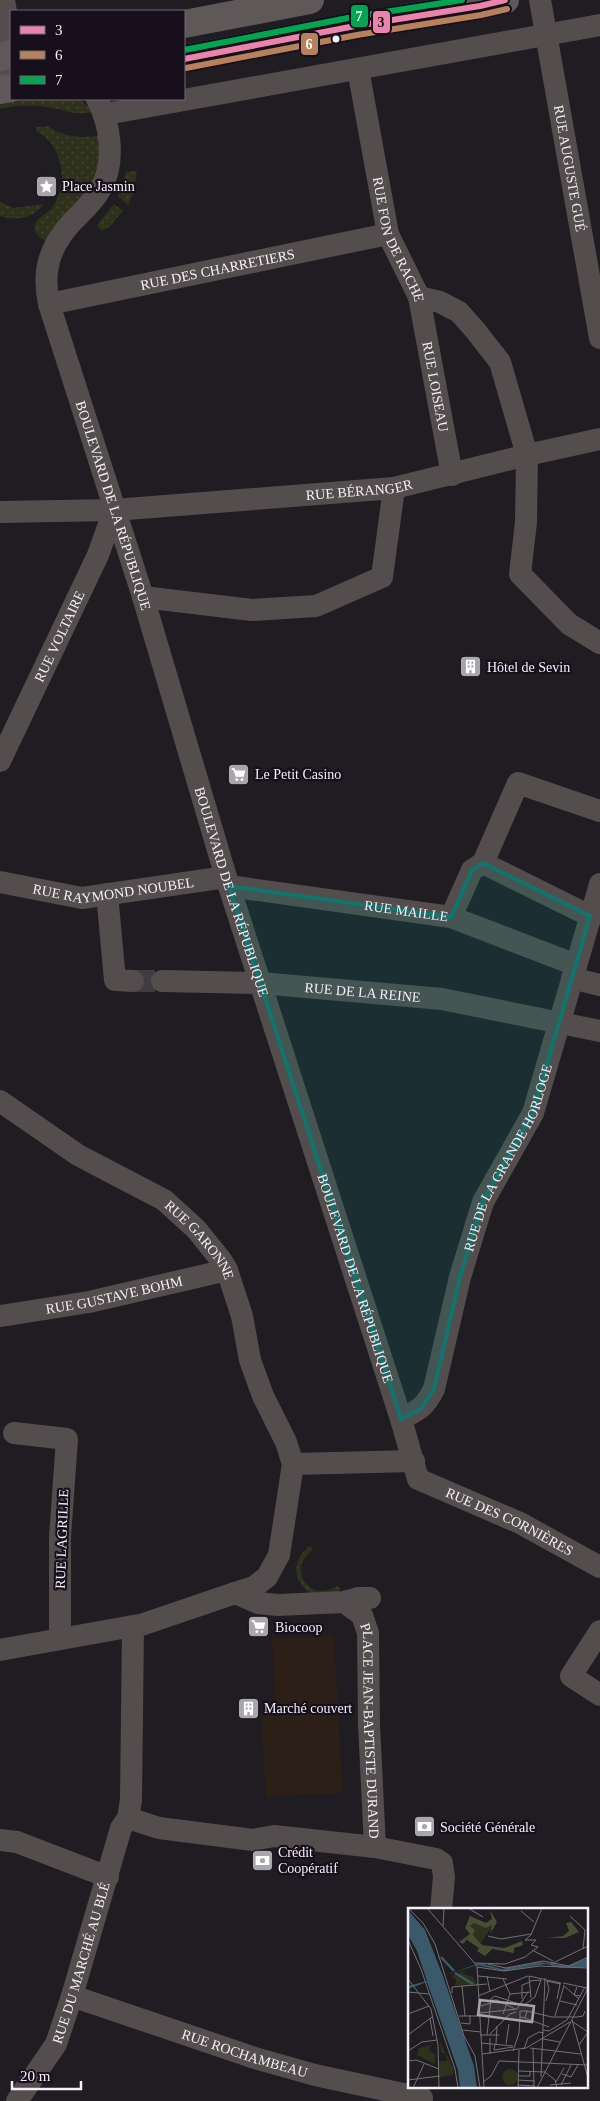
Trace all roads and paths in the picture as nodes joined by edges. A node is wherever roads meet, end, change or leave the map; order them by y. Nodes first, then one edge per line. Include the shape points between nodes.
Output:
1 (4, 0) edge
2 (310, 0) edge
3 (505, 0) edge
4 (540, 0) edge
5 (252, 12) junction
6 (185, 24) edge
7 (600, 25) edge
8 (10, 35) edge
9 (546, 35) junction
10 (185, 37) edge
11 (185, 59) edge
12 (358, 69) junction
13 (185, 100) edge
14 (185, 100) edge
15 (101, 106) edge
16 (388, 234) junction
17 (419, 297) junction
18 (49, 304) junction
19 (600, 338) edge
20 (600, 439) edge
21 (527, 455) junction
22 (452, 474) junction
23 (394, 488) junction
24 (114, 510) junction
25 (0, 512) edge
26 (143, 597) junction
27 (600, 643) edge
28 (0, 761) edge
29 (600, 811) edge
30 (483, 863) junction
31 (228, 881) junction
32 (0, 882) edge
33 (600, 884) edge
34 (107, 894) junction
35 (590, 916) junction
36 (451, 917) junction
37 (574, 971) junction
38 (133, 981) tunnel mouth
39 (162, 981) tunnel mouth
40 (260, 984) junction
41 (600, 985) edge
42 (561, 1022) junction
43 (600, 1031) edge
44 (0, 1103) edge
45 (226, 1270) junction
46 (1, 1316) dead end
47 (401, 1419) junction
48 (14, 1433) dead end
49 (292, 1464) junction
50 (416, 1470) junction
51 (600, 1567) edge
52 (235, 1593) junction
53 (370, 1598) dead end
54 (344, 1602) junction
55 (133, 1626) junction
56 (600, 1630) edge
57 (60, 1640) junction
58 (0, 1650) edge
59 (600, 1695) edge
60 (128, 1818) junction
61 (0, 1840) edge
62 (375, 1847) junction
63 (108, 1877) junction
64 (441, 1908) edge
65 (72, 1996) junction
66 (422, 2095) edge
67 (17, 2101) edge

1 - 8 street
2 - 5 main road
3 - 11 main road
4 - 9 street, RUE AUGUSTE GUÉ
5 - 6 main road
5 - 10 street via 221,30
7 - 9 street
9 - 12 street
9 - 19 street, RUE AUGUSTE GUÉ
12 - 13 street
12 - 16 street, RUE FON DE RACHE
14 - 15 street
15 - 18 street via 109,140 106,177 102,187 67,228 52,252 45,282
16 - 17 street, RUE FON DE RACHE
16 - 18 street, RUE DES CHARRETIERS
17 - 21 street, RUE FON DE RACHE via 440,302 459,312 500,362
17 - 22 street, RUE LOISEAU
18 - 24 street, BOULEVARD DE LA RÉPUBLIQUE
20 - 21 street, RUE BÉRANGER
21 - 22 street, RUE BÉRANGER
21 - 27 street, RUE FON DE RACHE via 526,522 520,574 569,624
22 - 23 street, RUE BÉRANGER
23 - 24 street, RUE BÉRANGER
23 - 26 street via 382,577 316,606 252,610
24 - 25 street, RUE BÉRANGER
24 - 26 street, BOULEVARD DE LA RÉPUBLIQUE
24 - 28 street, RUE VOLTAIRE via 98,555
26 - 31 street, BOULEVARD DE LA RÉPUBLIQUE
29 - 30 street via 518,783
30 - 35 street
30 - 36 street via 472,870
31 - 34 street, RUE RAYMOND NOUBEL
31 - 36 street, RUE MAILLE
31 - 40 street, BOULEVARD DE LA RÉPUBLIQUE
32 - 34 street, RUE RAYMOND NOUBEL via 82,898
33 - 35 street, RUE DE LA GRANDE HORLOGE
34 - 38 street via 115,980
35 - 37 street, RUE DE LA GRANDE HORLOGE
36 - 37 street, RUE MAILLE
37 - 41 street, RUE MAILLE
37 - 42 street, RUE DE LA GRANDE HORLOGE
39 - 40 street, RUE DE LA REINE
40 - 42 street, RUE DE LA REINE via 442,998
40 - 47 street, BOULEVARD DE LA RÉPUBLIQUE
42 - 43 street, RUE DE LA REINE
42 - 47 street, RUE DE LA GRANDE HORLOGE via 533,1113 483,1202 460,1277 434,1389 421,1409
44 - 45 street, RUE GARONNE via 78,1155 164,1200 196,1229
45 - 46 street, RUE GUSTAVE BOHM via 89,1302
45 - 49 street, RUE GARONNE via 242,1316 250,1360 262,1396 286,1442
47 - 50 street, BOULEVARD DE LA RÉPUBLIQUE
48 - 57 street, RUE LAGRILLE via 68,1439 60,1537
49 - 50 street
49 - 52 street via 279,1555 267,1577 254,1588
50 - 51 street, RUE DES CORNIÈRES
52 - 54 street via 258,1603 278,1605
52 - 55 street
53 - 54 street
54 - 62 street, PLACE JEAN-BAPTISTE DURAND via 362,1615 368,1633
55 - 57 street
55 - 60 street via 131,1800
56 - 59 street via 570,1676
57 - 58 street
60 - 62 street, PLACE JEAN-BAPTISTE DURAND via 159,1828 254,1840 274,1836
60 - 63 street, RUE DU MARCHÉ AU BLÉ via 121,1828
61 - 63 street via 17,1842
62 - 64 street via 442,1863
63 - 65 street, RUE DU MARCHÉ AU BLÉ
65 - 66 street, RUE ROCHAMBEAU via 315,2075
65 - 67 street, RUE DU MARCHÉ AU BLÉ via 56,2044

